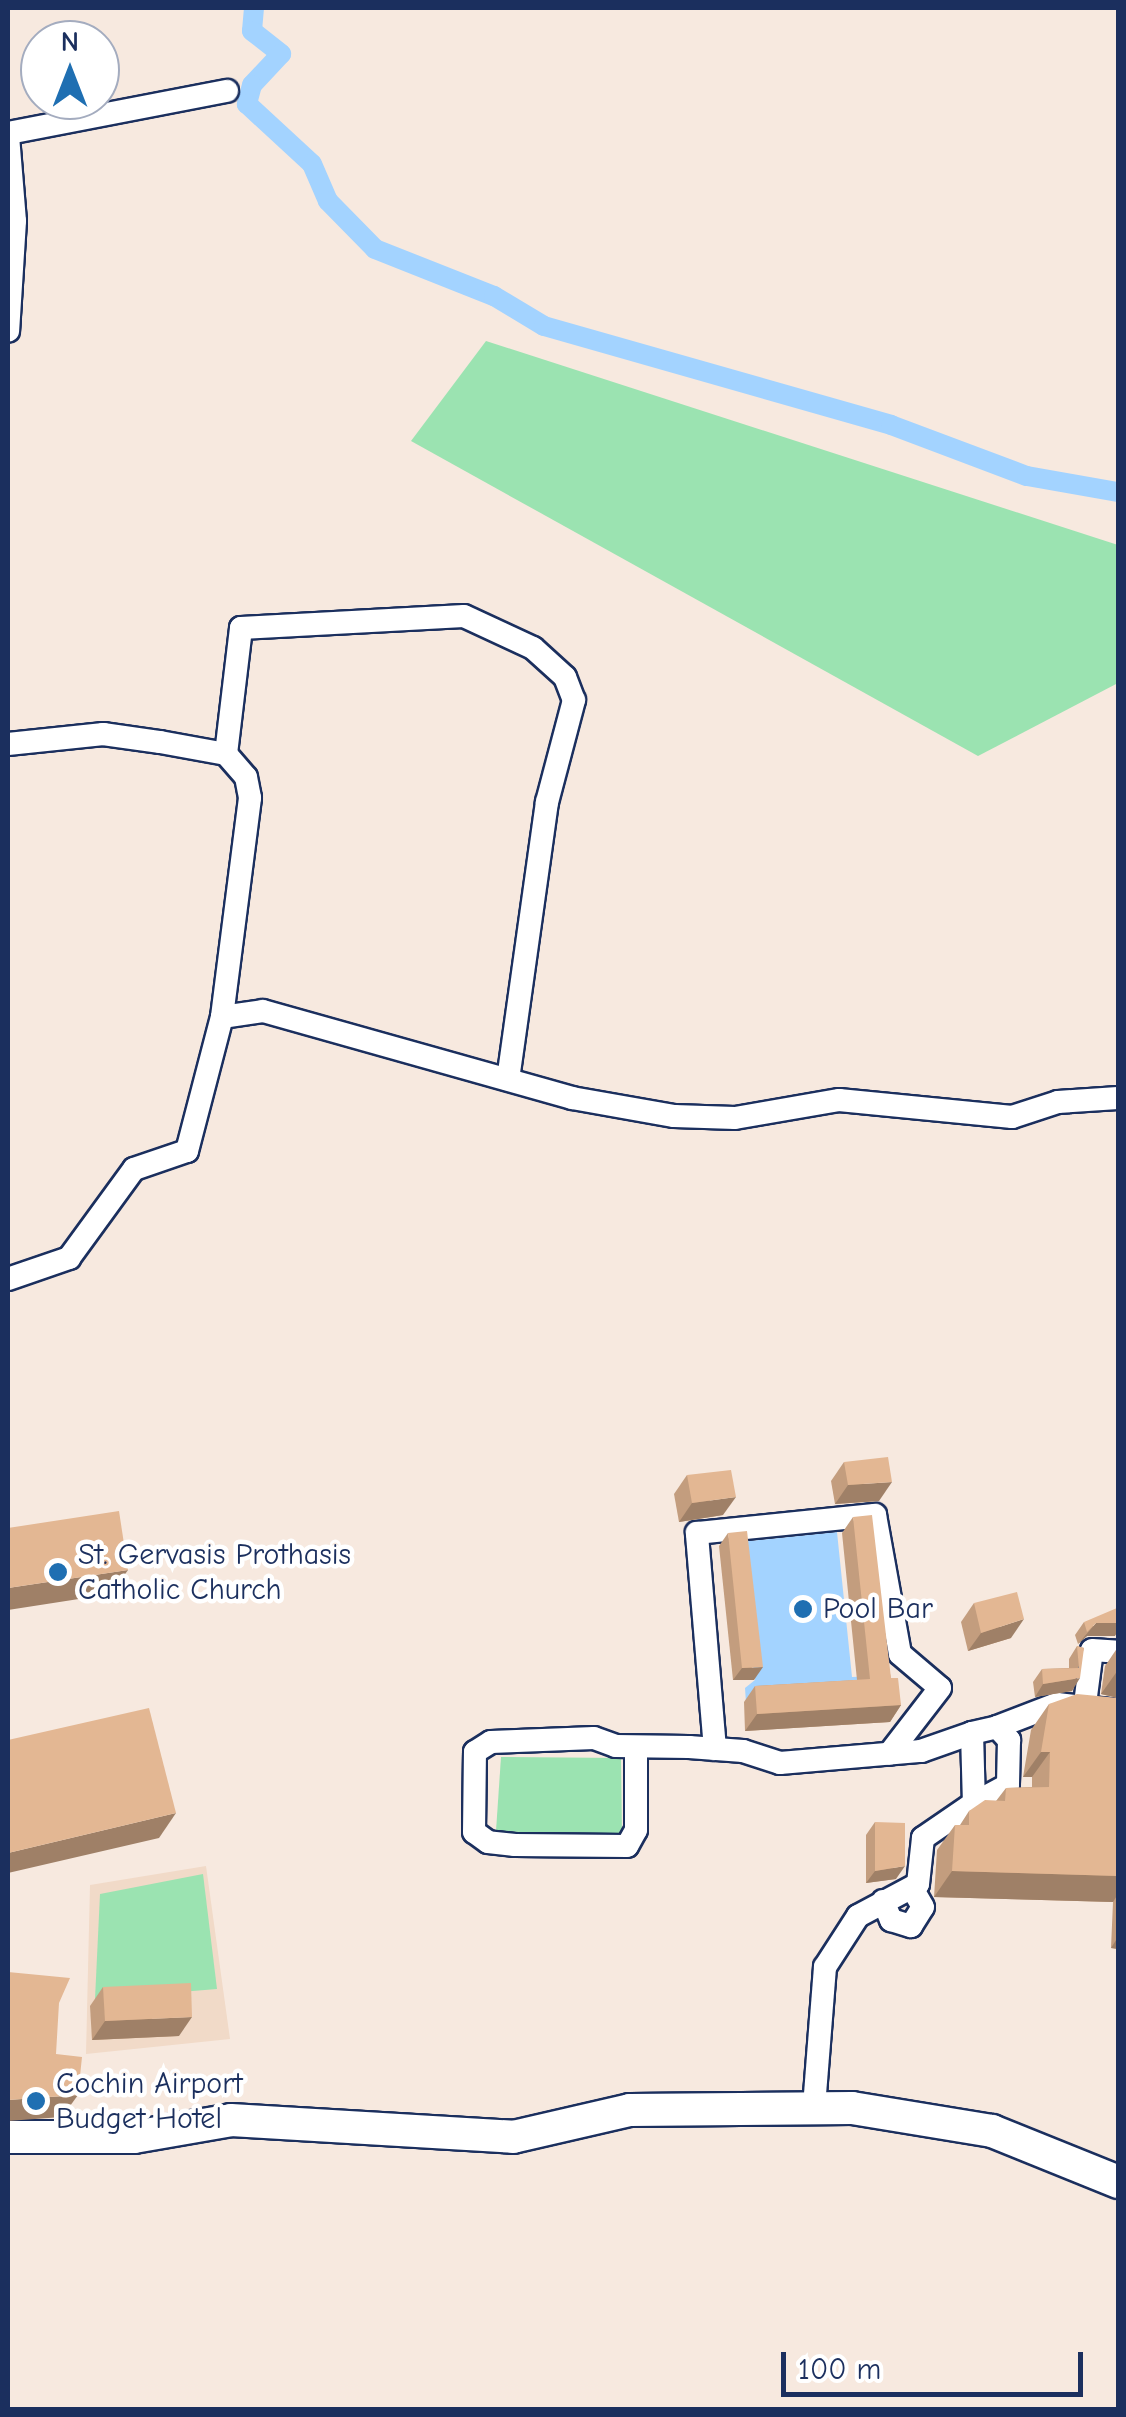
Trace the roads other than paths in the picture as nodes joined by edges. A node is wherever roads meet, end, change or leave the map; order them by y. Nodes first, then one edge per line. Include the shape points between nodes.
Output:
1 (227, 91) dead end
2 (8, 135) edge
3 (8, 331) edge
4 (8, 744) edge
5 (226, 754) junction
6 (222, 1017) junction
7 (508, 1080) junction
8 (1118, 1098) edge
9 (8, 1278) edge
10 (1118, 1652) edge
11 (1085, 1704) junction
12 (1118, 1710) edge
13 (997, 1727) junction
14 (972, 1733) junction
15 (636, 1747) junction
16 (715, 1749) junction
17 (889, 1754) junction
18 (974, 1803) junction
19 (913, 1890) junction
20 (883, 1901) junction
21 (814, 2108) junction
22 (8, 2137) edge
23 (1118, 2182) edge

1 - 2 street
2 - 3 street via 15,221
4 - 5 street via 102,734
5 - 6 street via 246,777 250,798
5 - 7 street via 240,628 464,616 533,648 565,677 574,700 547,802
6 - 7 street via 263,1011
6 - 9 street via 188,1151 134,1169 69,1258
7 - 8 street via 674,1116 735,1118 812,1100 1012,1117 1058,1102
10 - 11 street via 1092,1650
11 - 12 street
11 - 13 street via 1034,1709
13 - 14 street
13 - 18 street via 1009,1740 1008,1785
14 - 17 street
14 - 18 street
15 - 15 street via 636,1830 628,1846 502,1844 474,1832 475,1752 482,1746 556,1738
15 - 16 street
16 - 17 street via 770,1763
16 - 17 street via 696,1533 875,1515 900,1654 940,1688
18 - 19 street via 924,1838
19 - 20 street via 898,1890
19 - 20 street via 923,1908 910,1926 892,1920
20 - 21 street via 858,1916 825,1968
21 - 22 main road via 630,2110 513,2137 231,2120 134,2137
21 - 23 main road via 896,2113 992,2132

